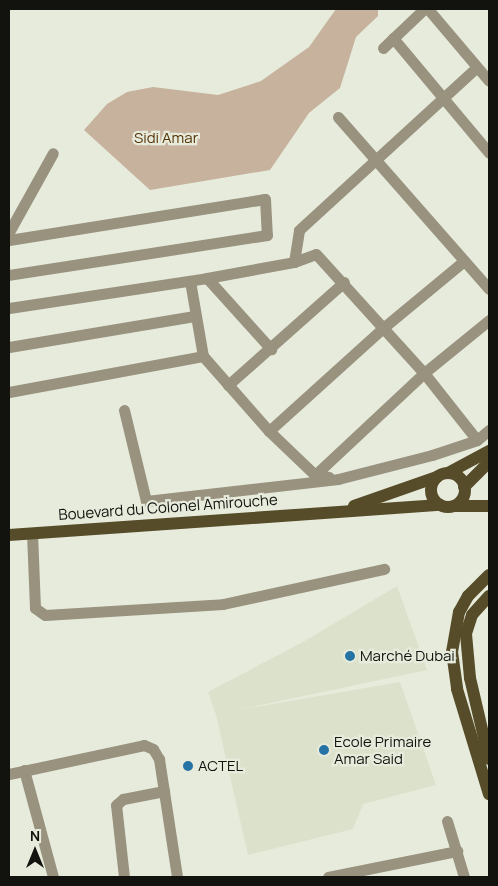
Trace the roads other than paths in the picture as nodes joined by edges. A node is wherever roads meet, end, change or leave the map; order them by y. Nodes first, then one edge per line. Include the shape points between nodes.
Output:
1 (426, 9) edge
2 (393, 38) junction
3 (383, 48) dead end
4 (477, 68) junction
5 (489, 81) edge
6 (442, 98) junction
7 (338, 117) dead end
8 (53, 153) dead end
9 (489, 153) edge
10 (376, 162) junction
11 (9, 232) edge
12 (9, 240) edge
13 (464, 261) junction
14 (294, 262) junction
15 (9, 274) edge
16 (207, 278) junction
17 (190, 281) junction
18 (344, 282) junction
19 (489, 289) edge
20 (9, 308) edge
21 (194, 316) junction
22 (489, 320) edge
23 (383, 328) junction
24 (9, 347) edge
25 (271, 349) junction
26 (203, 356) junction
27 (424, 373) junction
28 (228, 385) junction
29 (9, 392) edge
30 (124, 410) dead end
31 (489, 430) edge
32 (269, 431) junction
33 (477, 440) junction
34 (489, 451) edge
35 (489, 462) edge
36 (315, 475) junction
37 (442, 475) junction
38 (338, 479) junction
39 (464, 491) junction
40 (440, 505) junction
41 (454, 506) junction
42 (489, 506) edge
43 (330, 513) junction
44 (32, 533) junction
45 (9, 535) edge
46 (384, 569) dead end
47 (489, 575) edge
48 (489, 596) edge
49 (489, 759) edge
50 (24, 770) junction
51 (9, 774) edge
52 (164, 791) junction
53 (489, 794) edge
54 (447, 820) dead end
55 (457, 851) junction
56 (360, 874) edge
57 (53, 877) edge
58 (124, 877) edge
59 (177, 877) edge
60 (328, 877) edge
61 (464, 877) edge

1 - 2 street
1 - 4 street
2 - 3 street
2 - 6 street
4 - 5 street
4 - 6 street
6 - 9 street
6 - 10 street
7 - 10 street
8 - 11 street
10 - 13 street
10 - 14 street via 299,230
12 - 15 street via 265,199 267,235
13 - 19 street
13 - 23 street
14 - 16 street
14 - 18 street via 316,254
16 - 17 street
16 - 25 street
17 - 20 street
17 - 21 street
18 - 23 street
18 - 25 street
21 - 24 street
21 - 26 street
22 - 27 street
23 - 27 street
23 - 32 street
25 - 28 street
26 - 28 street
26 - 29 street
27 - 33 street
27 - 36 street
28 - 32 street
30 - 38 street via 146,500
31 - 33 street
32 - 36 street
33 - 38 street
34 - 37 main road, Bouevard du Colonel Amirouche
35 - 39 main road
36 - 38 street
37 - 39 main road via 460,478
37 - 40 main road via 431,492
37 - 43 main road, Bouevard du Colonel Amirouche
39 - 41 main road
39 - 42 main road
40 - 41 main road
40 - 43 main road, Bouevard du Colonel Amirouche
41 - 42 main road
43 - 44 main road, Bouevard du Colonel Amirouche
44 - 45 main road, Bouevard du Colonel Amirouche
44 - 46 street via 35,608 46,615 223,604
47 - 53 main road via 468,596 459,612 452,652 457,689
48 - 49 main road via 472,615 466,646
50 - 51 street
50 - 52 street via 144,745 153,749 159,759
50 - 57 street
52 - 58 street via 123,800 116,805
52 - 59 street
54 - 55 street
55 - 56 street
55 - 61 street
56 - 60 street

